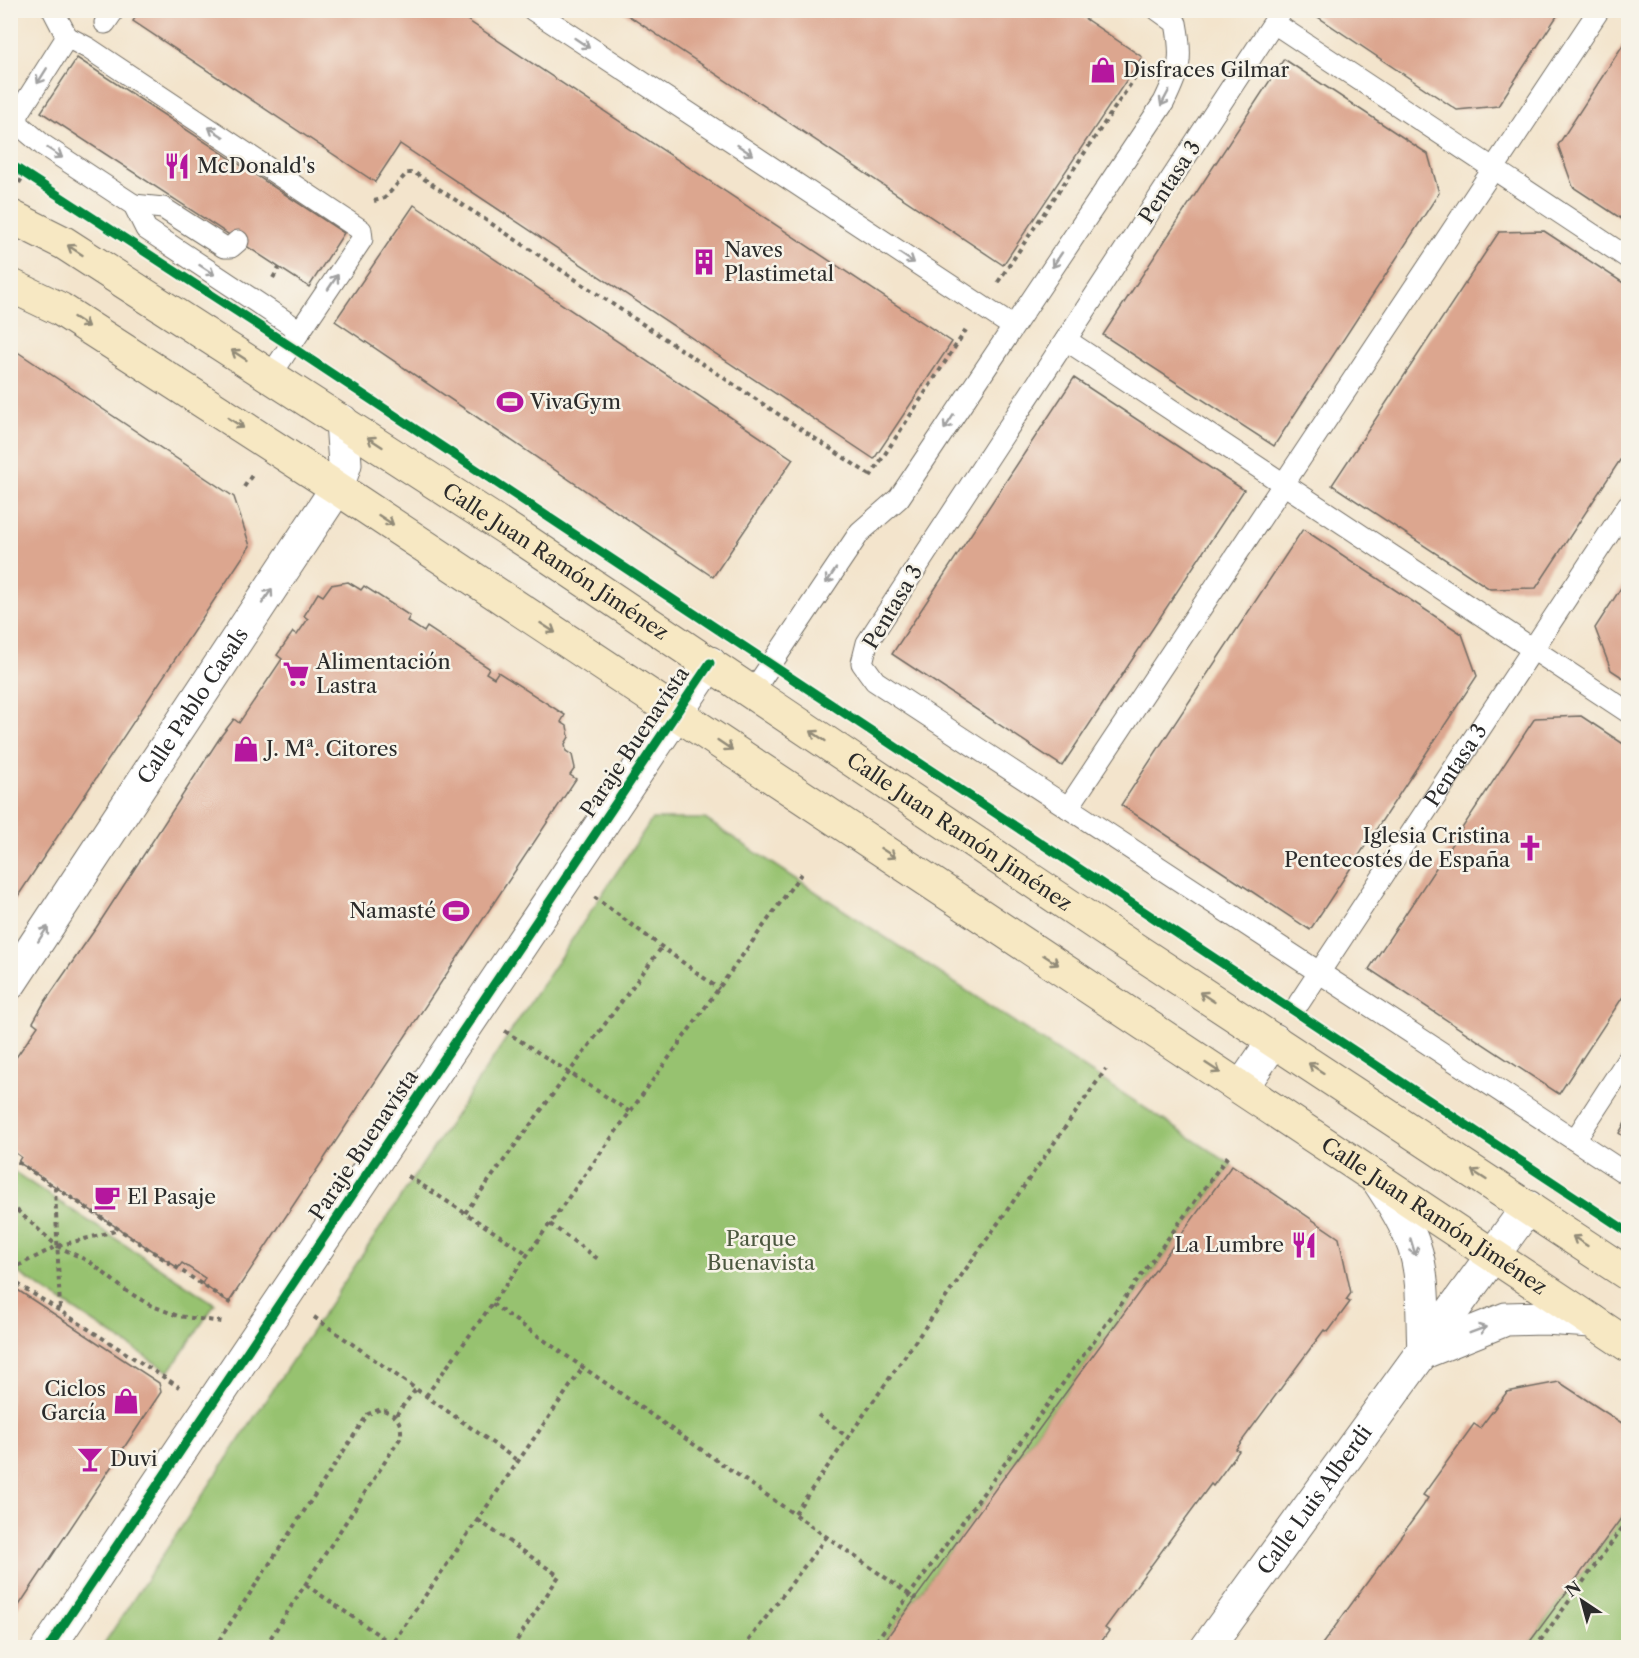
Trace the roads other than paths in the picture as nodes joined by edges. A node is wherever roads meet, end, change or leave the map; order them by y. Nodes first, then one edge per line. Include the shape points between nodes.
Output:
1 (53, 10) edge
2 (534, 10) edge
3 (1158, 10) edge
4 (1599, 10) edge
5 (1180, 16) edge
6 (1278, 17) edge
7 (67, 37) junction
8 (267, 166) junction
9 (1495, 169) junction
10 (273, 187) dead end
11 (134, 205) junction
12 (10, 216) edge
13 (238, 241) dead end
14 (1629, 258) edge
15 (10, 285) edge
16 (1012, 326) junction
17 (300, 331) junction
18 (1065, 340) junction
19 (271, 375) junction
20 (342, 421) junction
21 (1284, 485) junction
22 (337, 488) junction
23 (1629, 505) edge
24 (1533, 649) junction
25 (710, 663) junction
26 (753, 691) junction
27 (677, 712) junction
28 (1629, 712) edge
29 (1068, 808) junction
30 (1319, 972) junction
31 (10, 983) edge
32 (1299, 1003) dead end
33 (1274, 1040) junction
34 (1629, 1059) edge
35 (1242, 1087) junction
36 (1575, 1140) junction
37 (1629, 1175) edge
38 (1376, 1177) junction
39 (1528, 1207) junction
40 (1493, 1256) junction
41 (1629, 1274) edge
42 (1592, 1321) junction
43 (1629, 1345) edge
44 (1424, 1352) junction
45 (48, 1647) edge
46 (1207, 1647) edge

1 - 7 lane
2 -> 16 lane
3 - 5 lane
4 - 9 lane
5 -> 16 lane via 1177,75 1164,102
6 - 9 lane, Pentasa 3
6 - 18 lane, Pentasa 3
8 -> 7 lane
7 -> 11 lane via 18,114 18,124
8 - 10 lane via 273,176
17 -> 8 lane via 363,234
9 - 14 lane, Pentasa 3
9 - 21 lane
11 - 13 lane via 163,208 224,247
11 -> 17 lane via 146,230
19 -> 12 main road, Calle Juan Ramón Jiménez via 64,243
15 -> 22 main road, Calle Juan Ramón Jiménez via 60,309
16 -> 26 lane via 899,498 860,532
17 - 19 lane
18 - 21 lane
18 - 29 lane, Pentasa 3 via 867,643 862,663 874,681
19 - 20 main road, Calle Juan Ramón Jiménez
20 - 22 street, Calle Pablo Casals via 345,464
25 -> 20 main road, Calle Juan Ramón Jiménez
21 - 24 lane
21 - 29 lane
22 -> 27 main road, Calle Juan Ramón Jiménez
31 -> 22 street, Calle Pablo Casals
23 - 24 lane, Pentasa 3
24 - 28 lane
24 - 30 lane, Pentasa 3
25 - 26 main road, Calle Juan Ramón Jiménez
25 - 27 street, Paraje Buenavista
33 -> 26 main road, Calle Juan Ramón Jiménez
27 -> 35 main road, Calle Juan Ramón Jiménez
27 - 45 street, Paraje Buenavista
29 - 30 lane, Pentasa 3
30 - 32 lane, Pentasa 3
30 - 36 lane, Pentasa 3
33 - 35 street
39 -> 33 main road, Calle Juan Ramón Jiménez
34 - 36 lane
35 - 38 main road, Calle Juan Ramón Jiménez
36 - 37 lane, Pentasa 3
38 - 40 main road, Calle Juan Ramón Jiménez
38 -> 44 street via 1398,1209 1415,1248
39 - 40 street, Calle Luis Alberdi
41 -> 39 main road, Calle Juan Ramón Jiménez
40 - 42 main road, Calle Juan Ramón Jiménez
40 - 44 street, Calle Luis Alberdi
42 - 43 main road, Calle Juan Ramón Jiménez
44 -> 42 street via 1506,1319
44 - 46 street, Calle Luis Alberdi

